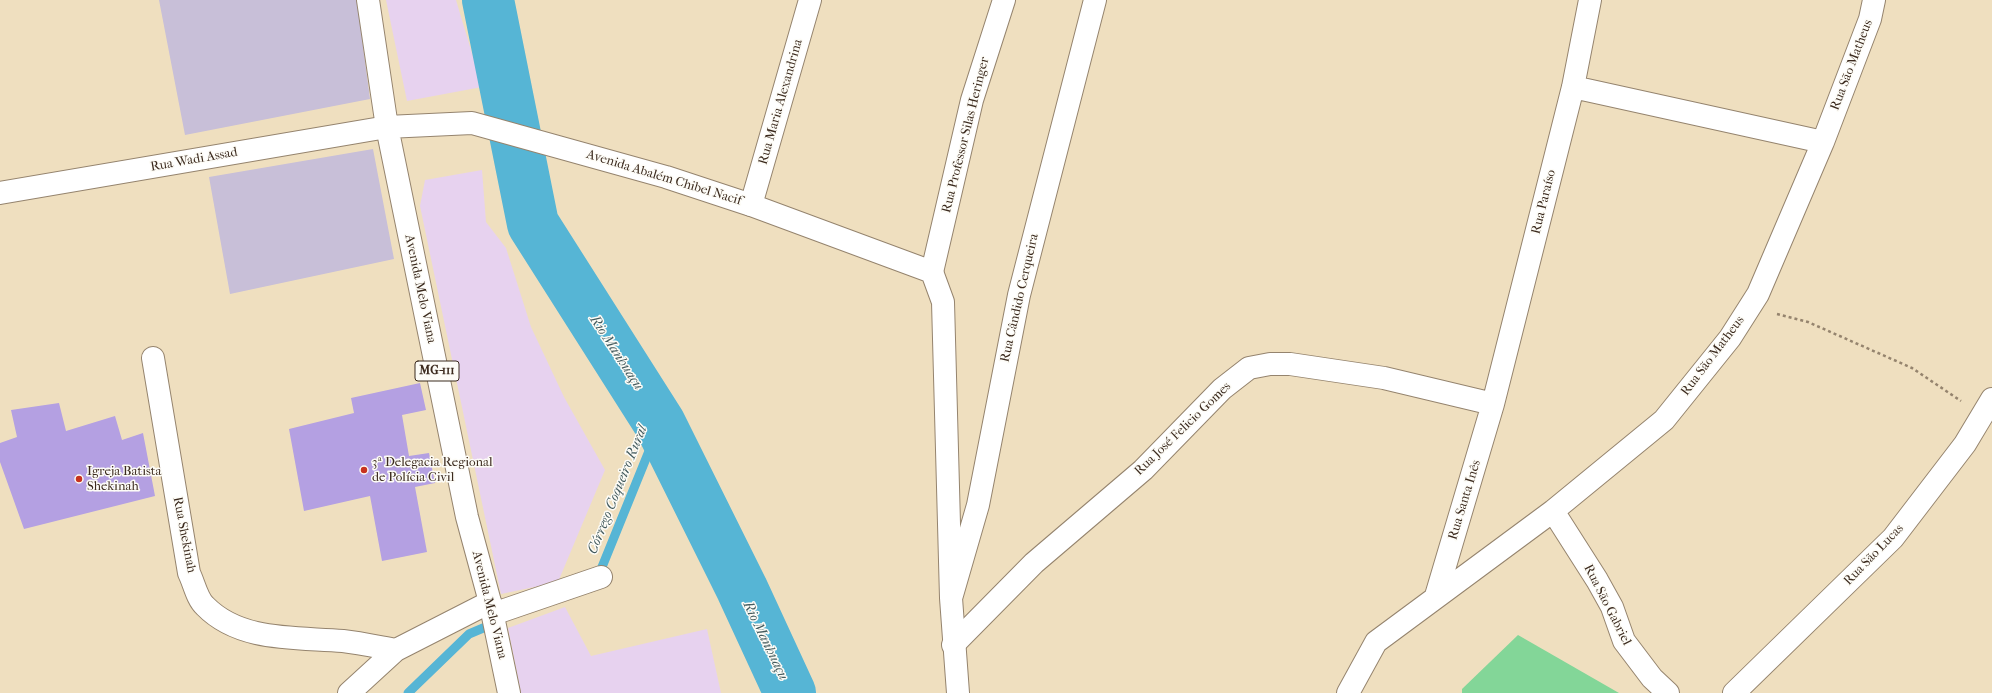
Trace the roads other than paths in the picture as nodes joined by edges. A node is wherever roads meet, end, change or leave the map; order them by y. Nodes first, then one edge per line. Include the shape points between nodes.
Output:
1 (368, 0) edge
2 (810, 0) edge
3 (1004, 0) edge
4 (1095, 0) edge
5 (1590, 0) edge
6 (1874, 0) edge
7 (1573, 86) junction
8 (387, 127) junction
9 (1823, 142) junction
10 (0, 193) edge
11 (751, 205) junction
12 (932, 272) junction
13 (153, 358) dead end
14 (1493, 404) junction
15 (1987, 407) edge
16 (1553, 511) junction
17 (601, 577) dead end
18 (1436, 596) junction
19 (951, 598) junction
20 (491, 608) junction
21 (954, 645) junction
22 (396, 650) junction
23 (349, 693) edge
24 (509, 693) edge
25 (958, 693) edge
26 (1348, 693) edge
27 (1668, 693) edge
28 (1734, 693) edge

1 - 8 street, Avenida Melo Viana / MG-111
2 - 11 street, Rua Maria Alexandrina
3 - 12 street, Rua Professor Silas Heringer via 972,100
4 - 19 street, Rua Cândido Cerqueira via 1019,295 978,505
5 - 7 street, Rua Paraíso
6 - 9 street, Rua São Matheus via 1870,19
7 - 9 street
7 - 14 street, Rua Paraíso
8 - 10 street, Rua Wadi Assad
8 - 11 street, Avenida Abalém Chibel Nacif via 472,123 666,177
8 - 20 street, Avenida Melo Viana / MG-111 via 467,517
9 - 16 street, Rua São Matheus via 1758,294 1730,338 1664,420
11 - 12 street, Avenida Abalém Chibel Nacif
12 - 19 street via 943,302
13 - 22 street, Rua Shekinah via 189,573 203,605 226,623 254,633 344,641
14 - 18 street, Rua Santa Inês
14 - 21 street, Rua José Felicio Gomes via 1384,378 1290,364 1248,368 1222,389 1143,470 1034,563
15 - 28 street, Rua São Lucas via 1965,444 1893,538
16 - 18 street, Rua São Matheus
16 - 27 street, Rua São Gabriel via 1612,607 1624,641 1652,678
17 - 20 street
18 - 26 street, Rua São Matheus via 1376,642
19 - 21 street
20 - 22 street
20 - 24 street, Avenida Melo Viana / MG-111
21 - 25 street
22 - 23 street

